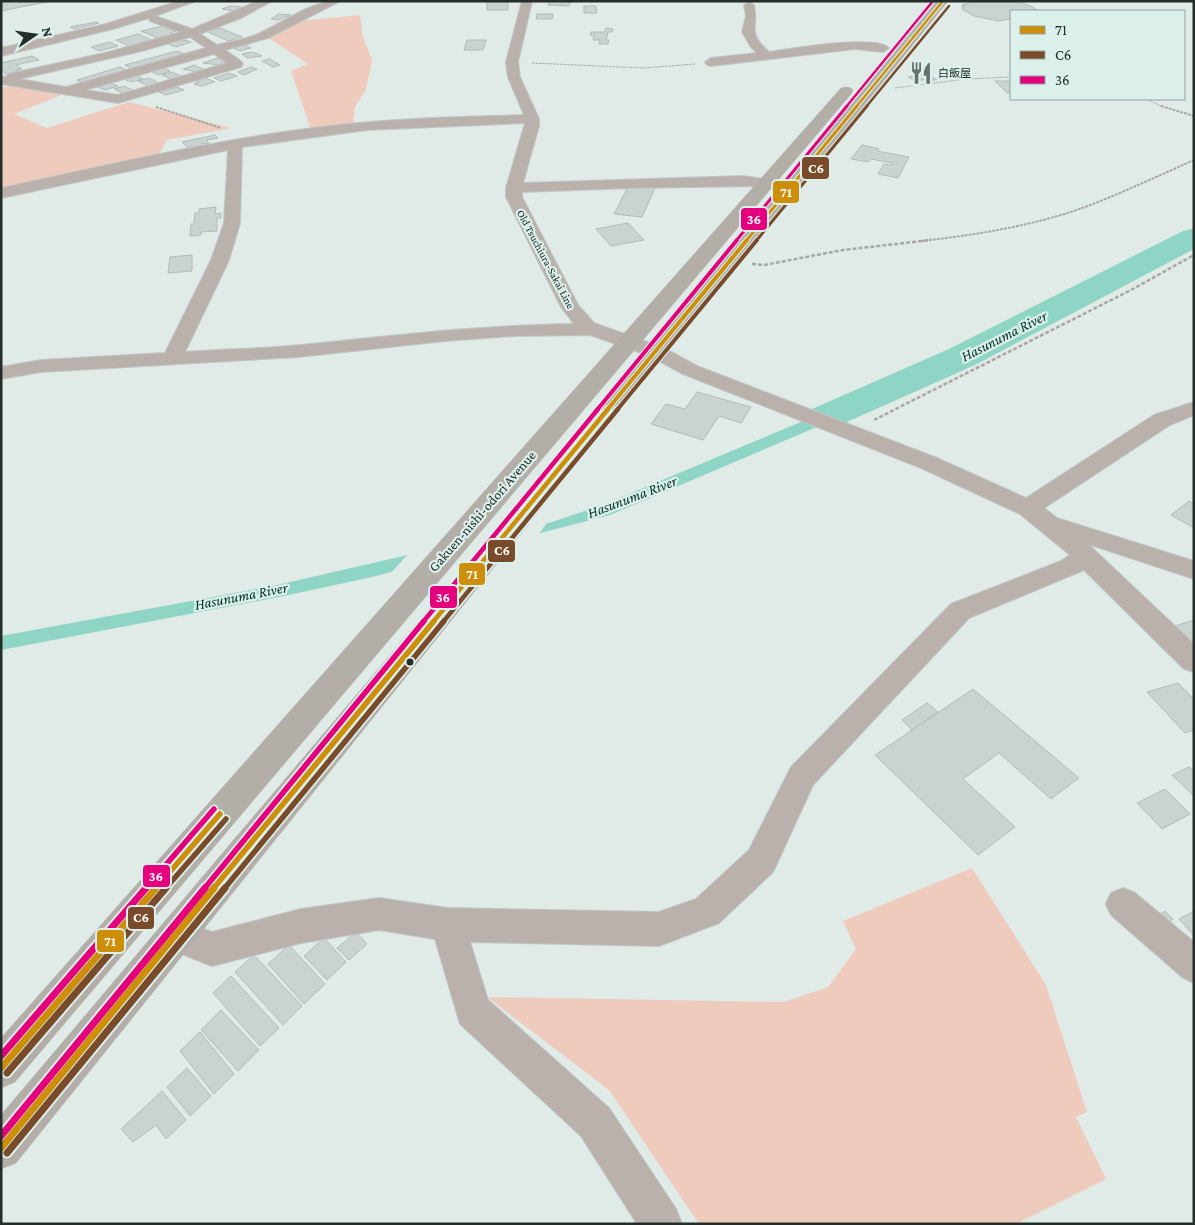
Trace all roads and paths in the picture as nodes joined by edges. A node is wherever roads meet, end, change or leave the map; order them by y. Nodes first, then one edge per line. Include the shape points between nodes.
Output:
1 (191, 1) edge
2 (267, 1) edge
3 (335, 1) edge
4 (527, 1) edge
5 (926, 1) edge
6 (943, 1) edge
7 (749, 6) dead end
8 (154, 18) dead end
9 (190, 32) junction
10 (883, 48) junction
11 (213, 49) junction
12 (1, 52) edge
13 (766, 55) junction
14 (512, 62) junction
15 (711, 62) joint
16 (1010, 77) edge
17 (1, 80) edge
18 (874, 85) junction
19 (66, 91) junction
20 (118, 99) junction
21 (1149, 100) edge
22 (1194, 116) edge
23 (532, 119) junction
24 (235, 145) junction
25 (1194, 160) edge
26 (765, 183) junction
27 (514, 188) junction
28 (1, 193) edge
29 (1194, 255) edge
30 (731, 259) junction
31 (590, 329) junction
32 (628, 342) junction
33 (657, 352) junction
34 (173, 357) junction
35 (1, 373) edge
36 (1194, 408) edge
37 (801, 413) joint
38 (848, 432) junction
39 (1028, 508) junction
40 (1053, 526) junction
41 (1085, 557) junction
42 (1194, 570) edge
43 (1194, 661) edge
44 (1123, 904) dead end
45 (448, 925) junction
46 (176, 935) junction
47 (1194, 965) edge
48 (1, 1068) edge
49 (1, 1148) edge
50 (661, 1224) edge

1 - 12 street via 110,28
2 - 9 street
3 - 11 street via 264,36
4 - 14 street
5 - 10 highway, Gakuen-nishi-odori Avenue
6 - 18 highway
7 - 13 street via 748,32
8 - 9 street
9 - 11 street
9 - 17 street
10 - 13 street via 855,45
10 - 26 highway, Gakuen-nishi-odori Avenue
11 - 19 street
11 - 20 street via 236,64
13 - 15 street
14 - 15 path via 670,68
14 - 23 street via 514,77
16 - 18 path via 895,88
17 - 19 street
18 - 30 highway
19 - 20 street
20 - 24 path via 136,101 228,131
21 - 22 path
23 - 24 street via 357,127
23 - 27 street, Old Tsuchiura-Sakai Line
24 - 28 street
24 - 34 street via 232,223 220,260
25 - 30 path via 1085,207 965,236 843,250 764,265
26 - 27 street via 631,183
26 - 32 highway, Gakuen-nishi-odori Avenue
27 - 31 street, Old Tsuchiura-Sakai Line via 516,205 570,307
29 - 38 path via 934,391
30 - 33 highway
31 - 32 street, Old Tsuchiura-Sakai Line
31 - 34 street via 515,330 298,351
32 - 33 street, Old Tsuchiura-Sakai Line
32 - 48 highway, Gakuen-nishi-odori Avenue
33 - 37 street, Old Tsuchiura-Sakai Line via 690,370
33 - 46 highway
34 - 35 street via 41,366
36 - 39 street via 1162,420
37 - 38 street
38 - 39 street
39 - 40 street
40 - 41 street
40 - 42 street
41 - 43 street
41 - 45 street via 1035,582 960,610 802,776 761,861 707,910 660,929
44 - 47 street
45 - 46 street via 379,914 301,926 212,948
45 - 50 street via 473,1011 595,1122
46 - 49 highway

